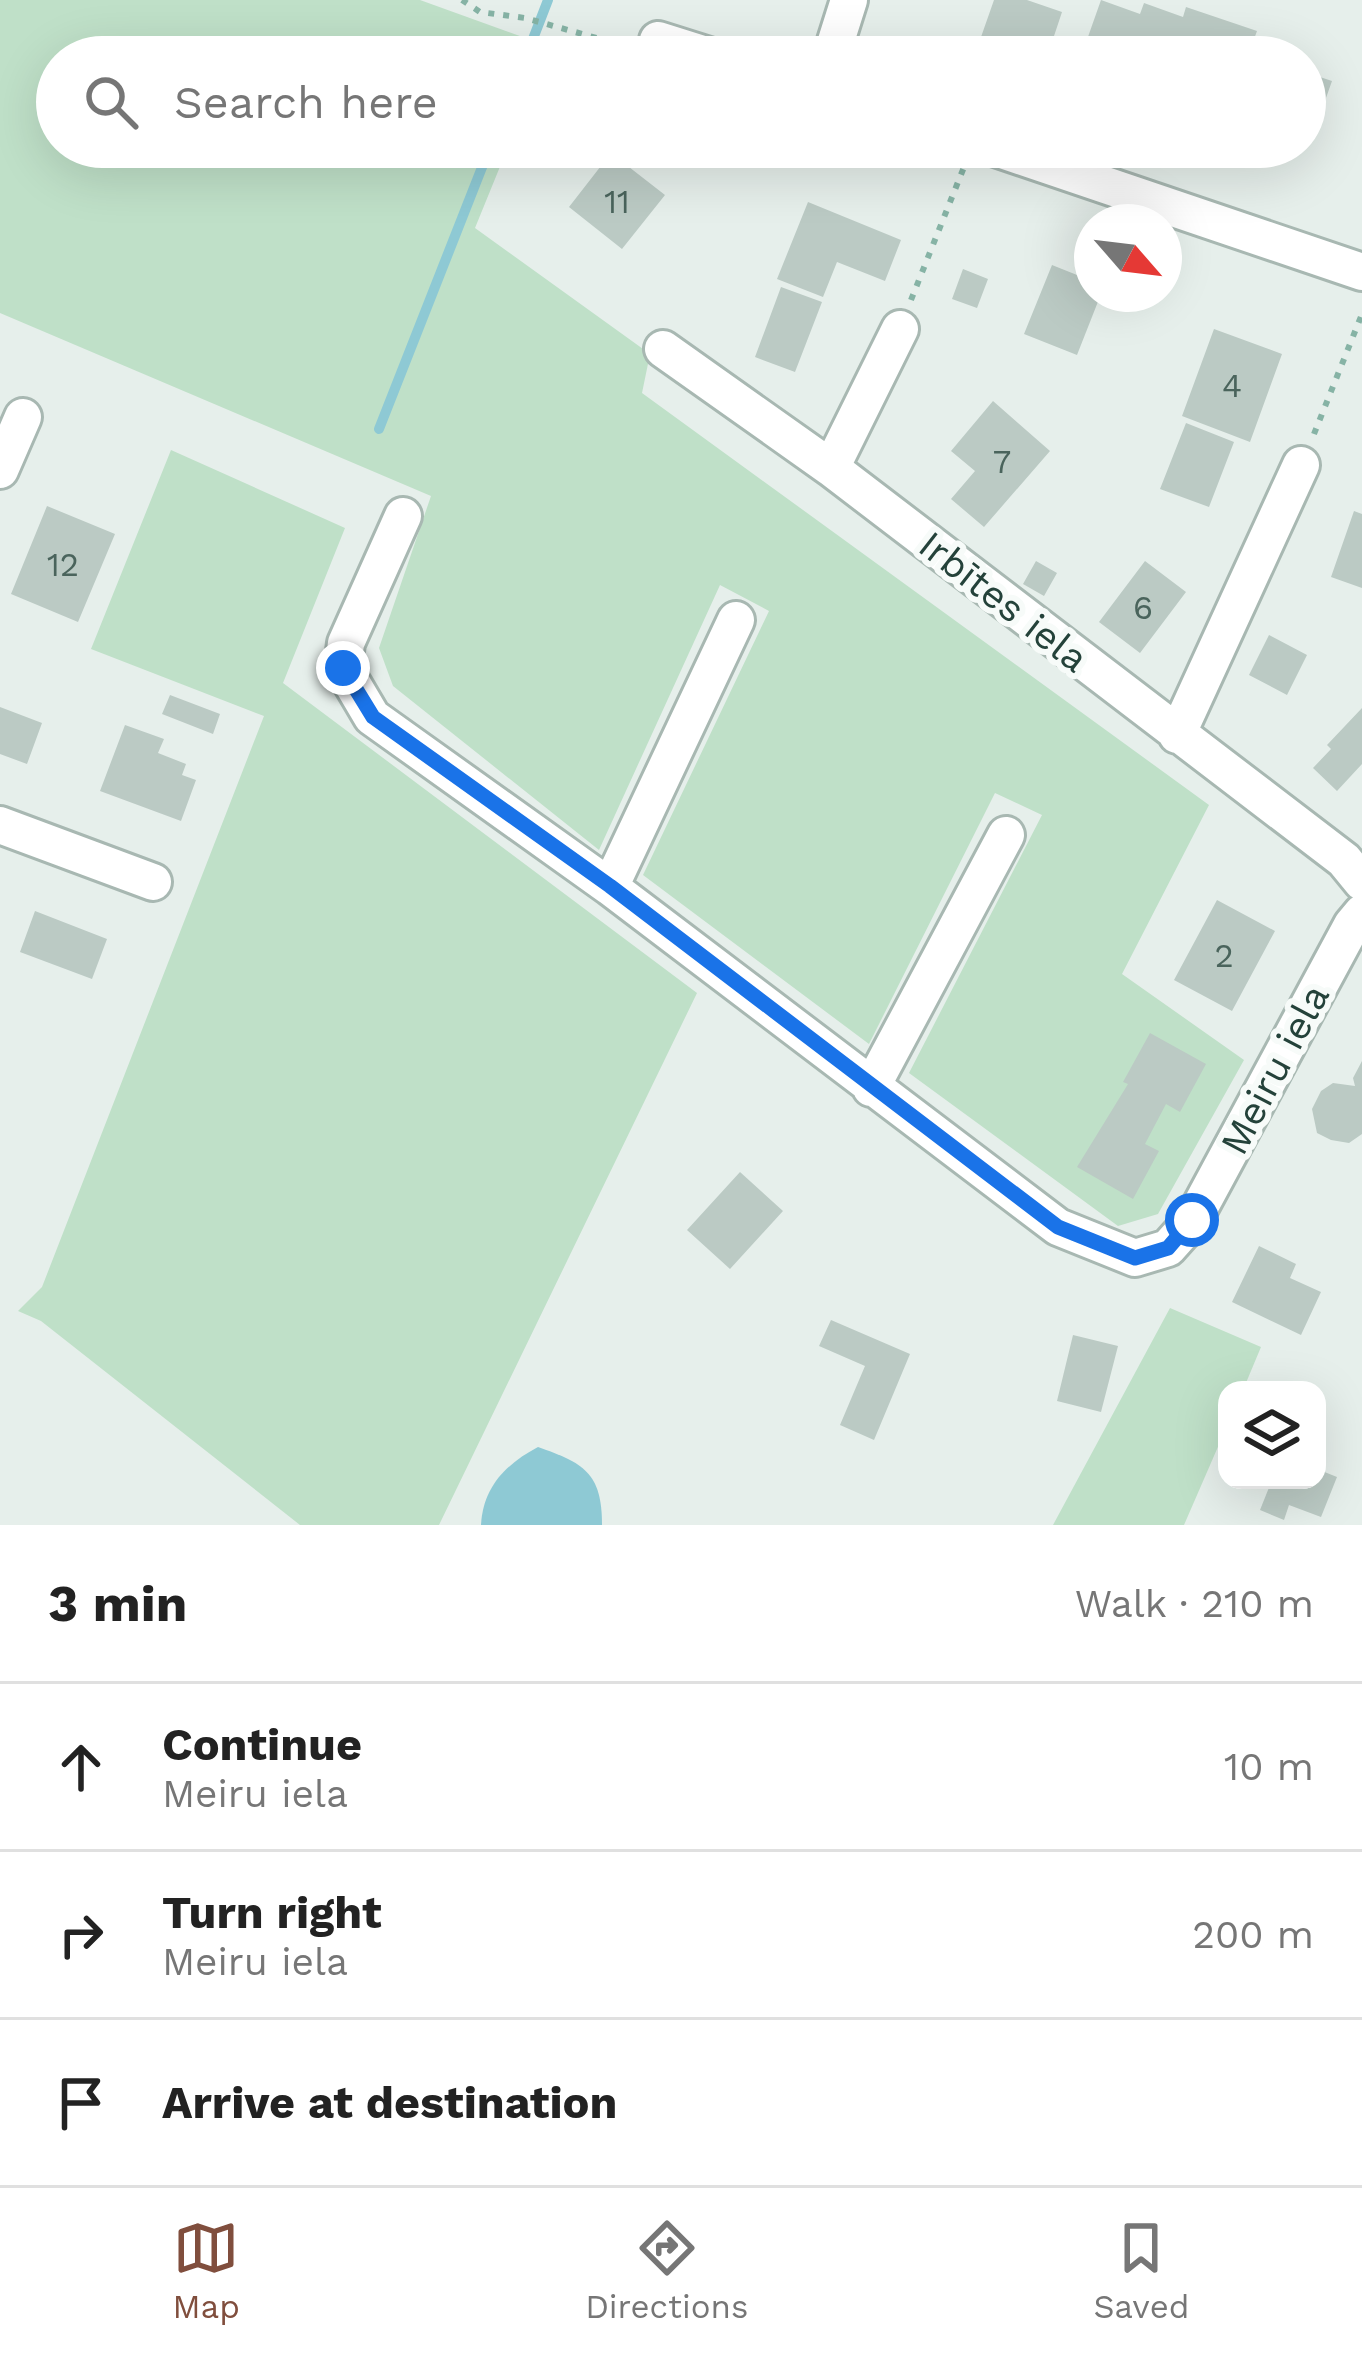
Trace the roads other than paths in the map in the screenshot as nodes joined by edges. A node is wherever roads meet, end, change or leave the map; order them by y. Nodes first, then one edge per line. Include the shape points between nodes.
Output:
1 (849, 0) edge
2 (838, 36) edge
3 (1055, 168) edge
4 (1362, 272) edge
5 (900, 328) road end
6 (663, 349) dead end
7 (23, 417) dead end
8 (1301, 465) road end
9 (831, 467) junction
10 (0, 470) edge
11 (403, 516) dead end
12 (736, 620) dead end
13 (1177, 736) junction
14 (0, 825) edge
15 (1006, 836) dead end
16 (153, 882) dead end
17 (1362, 882) edge
18 (610, 886) junction
19 (1362, 913) edge
20 (871, 1088) junction

1 - 2 street
3 - 4 street
5 - 9 street
6 - 9 street, Irbītes iela
7 - 10 street
8 - 13 street
9 - 13 street, Irbītes iela
11 - 18 street, Meiru iela via 346,643 343,668 373,717
12 - 18 street
13 - 17 street, Irbītes iela via 1344,860
14 - 16 street
15 - 20 street
18 - 20 street, Meiru iela
19 - 20 street, Meiru iela via 1192,1220 1168,1248 1135,1258 1058,1227

